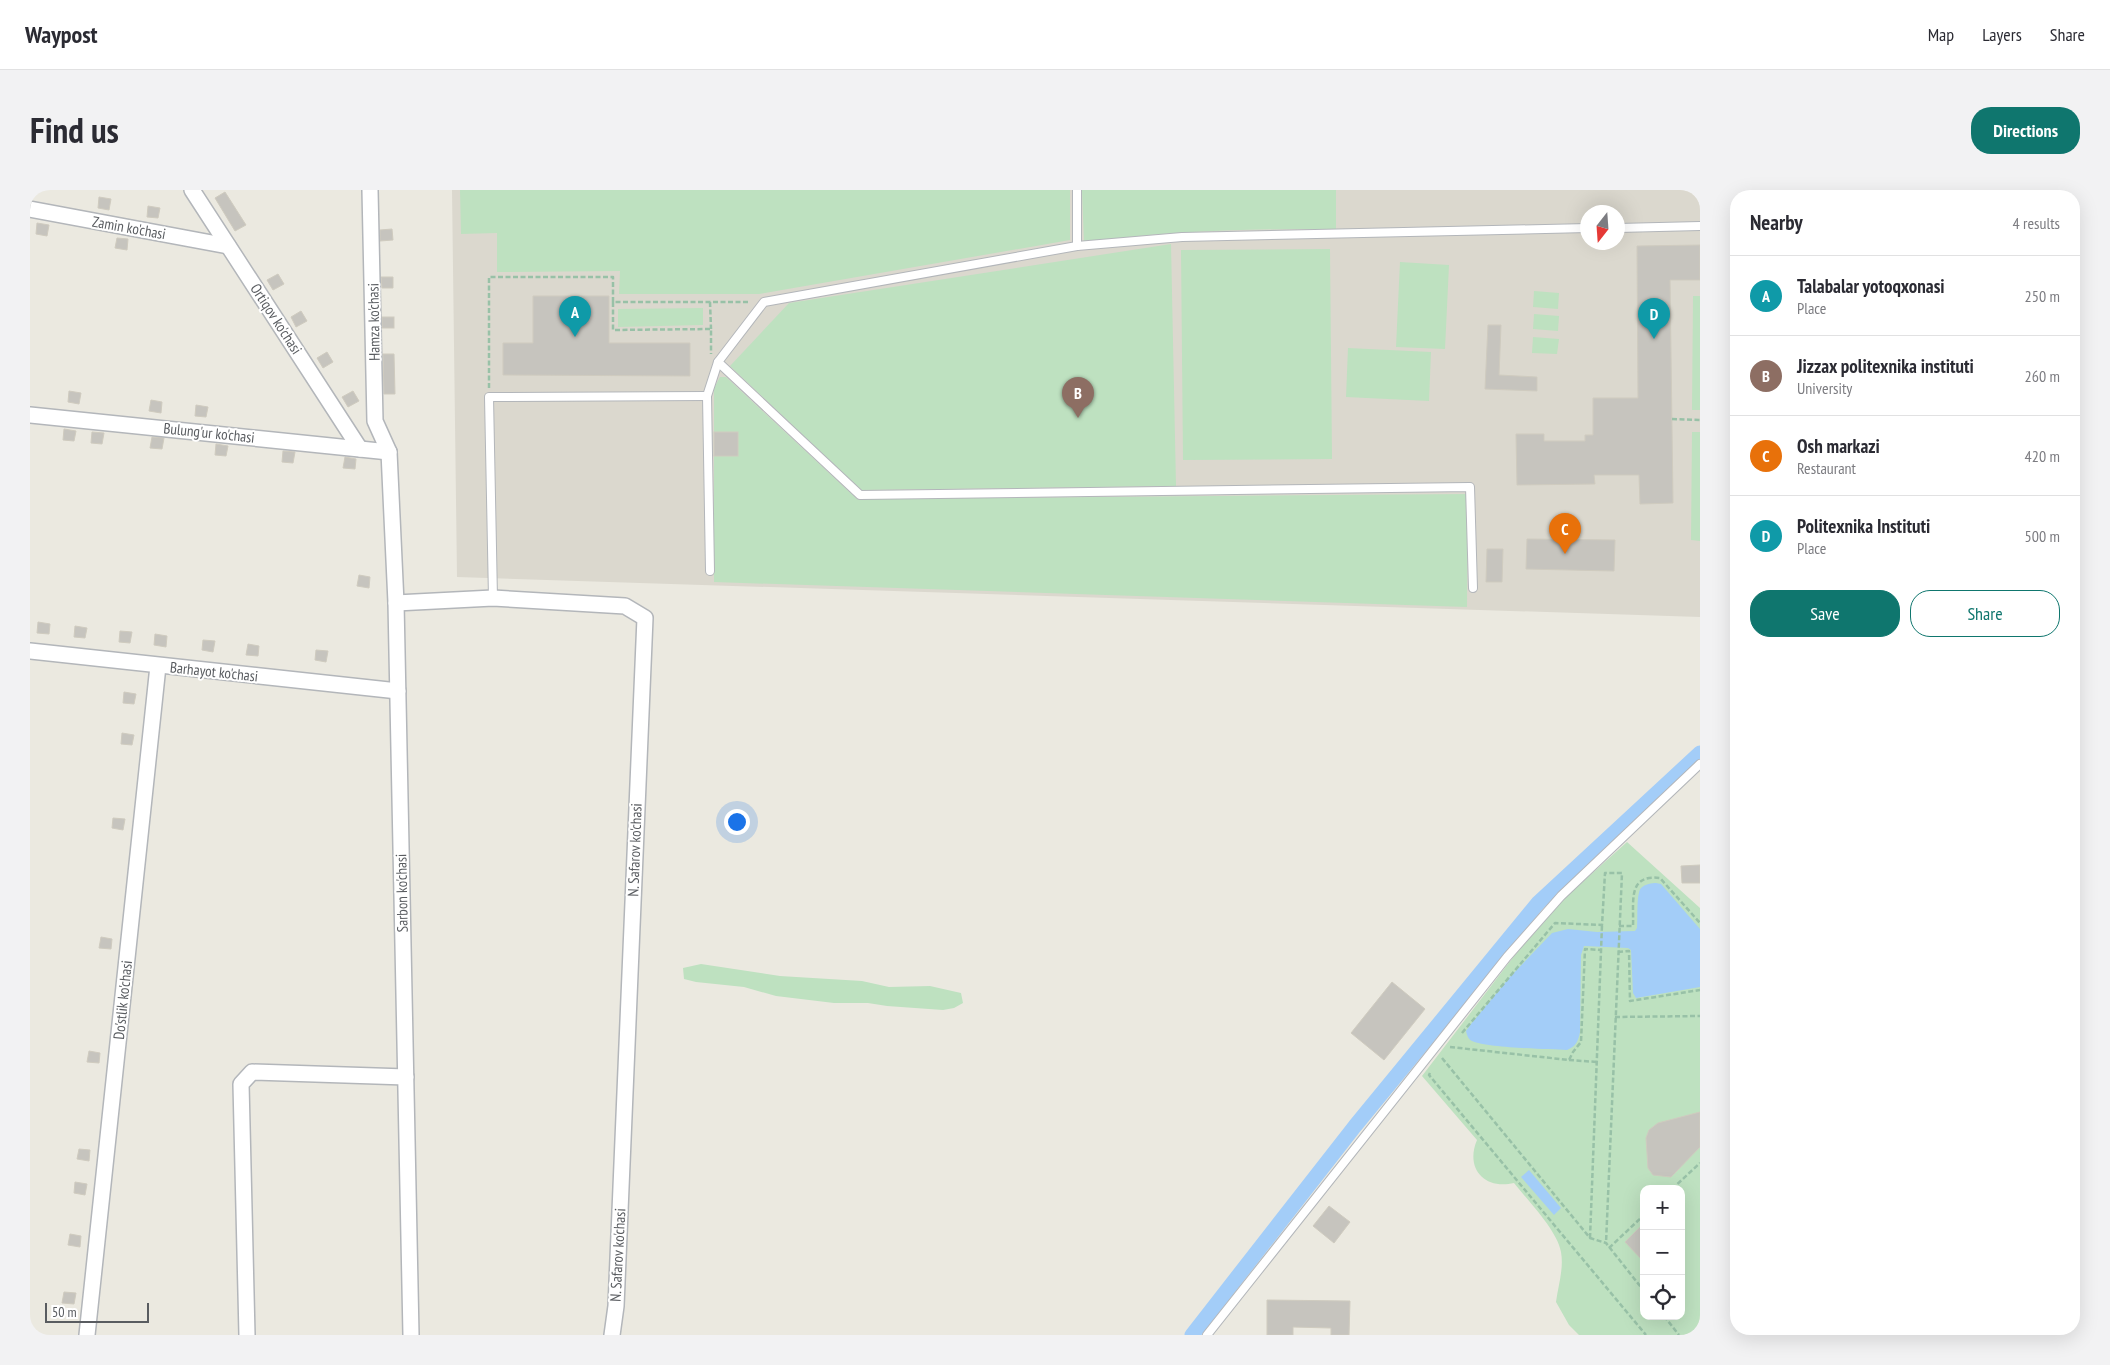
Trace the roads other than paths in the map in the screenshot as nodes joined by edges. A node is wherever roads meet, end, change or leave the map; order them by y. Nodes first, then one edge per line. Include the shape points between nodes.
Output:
1 (192, 190) edge
2 (370, 190) edge
3 (1077, 190) edge
4 (30, 209) edge
5 (1700, 226) edge
6 (1580, 228) edge
7 (1625, 228) edge
8 (228, 246) junction
9 (1077, 246) junction
10 (718, 362) junction
11 (707, 396) junction
12 (30, 414) edge
13 (360, 449) junction
14 (389, 452) junction
15 (710, 571) dead end
16 (1473, 588) dead end
17 (493, 598) junction
18 (396, 603) junction
19 (30, 651) edge
20 (158, 666) junction
21 (398, 691) junction
22 (1700, 764) edge
23 (406, 1077) junction
24 (87, 1335) edge
25 (247, 1335) edge
26 (411, 1335) edge
27 (612, 1335) edge
28 (1207, 1335) edge

1 - 8 street, Ortiqov ko'chasi
2 - 14 street, Hamza ko'chasi via 375,421
3 - 9 lane
4 - 8 street, Zamin ko'chasi
5 - 7 lane
6 - 9 lane via 1182,237
8 - 13 street, Ortiqov ko'chasi
9 - 10 lane via 764,302
10 - 11 lane
10 - 16 lane via 860,495 1470,488
11 - 15 lane
11 - 17 lane via 489,397
12 - 13 street, Bulung'ur ko'chasi
13 - 14 street, Bulung'ur ko'chasi
14 - 18 street, Sarbon ko'chasi
17 - 18 street, N. Safarov ko'chasi
17 - 27 street, N. Safarov ko'chasi via 626,606 645,618 616,1306
18 - 21 street, Sarbon ko'chasi
19 - 20 street, Barhayot ko'chasi
20 - 21 street, Barhayot ko'chasi
20 - 24 street, Do'stlik ko'chasi
21 - 23 street, Sarbon ko'chasi
22 - 28 lane via 1561,896 1513,950
23 - 25 street via 252,1072 241,1084
23 - 26 street, Sarbon ko'chasi

